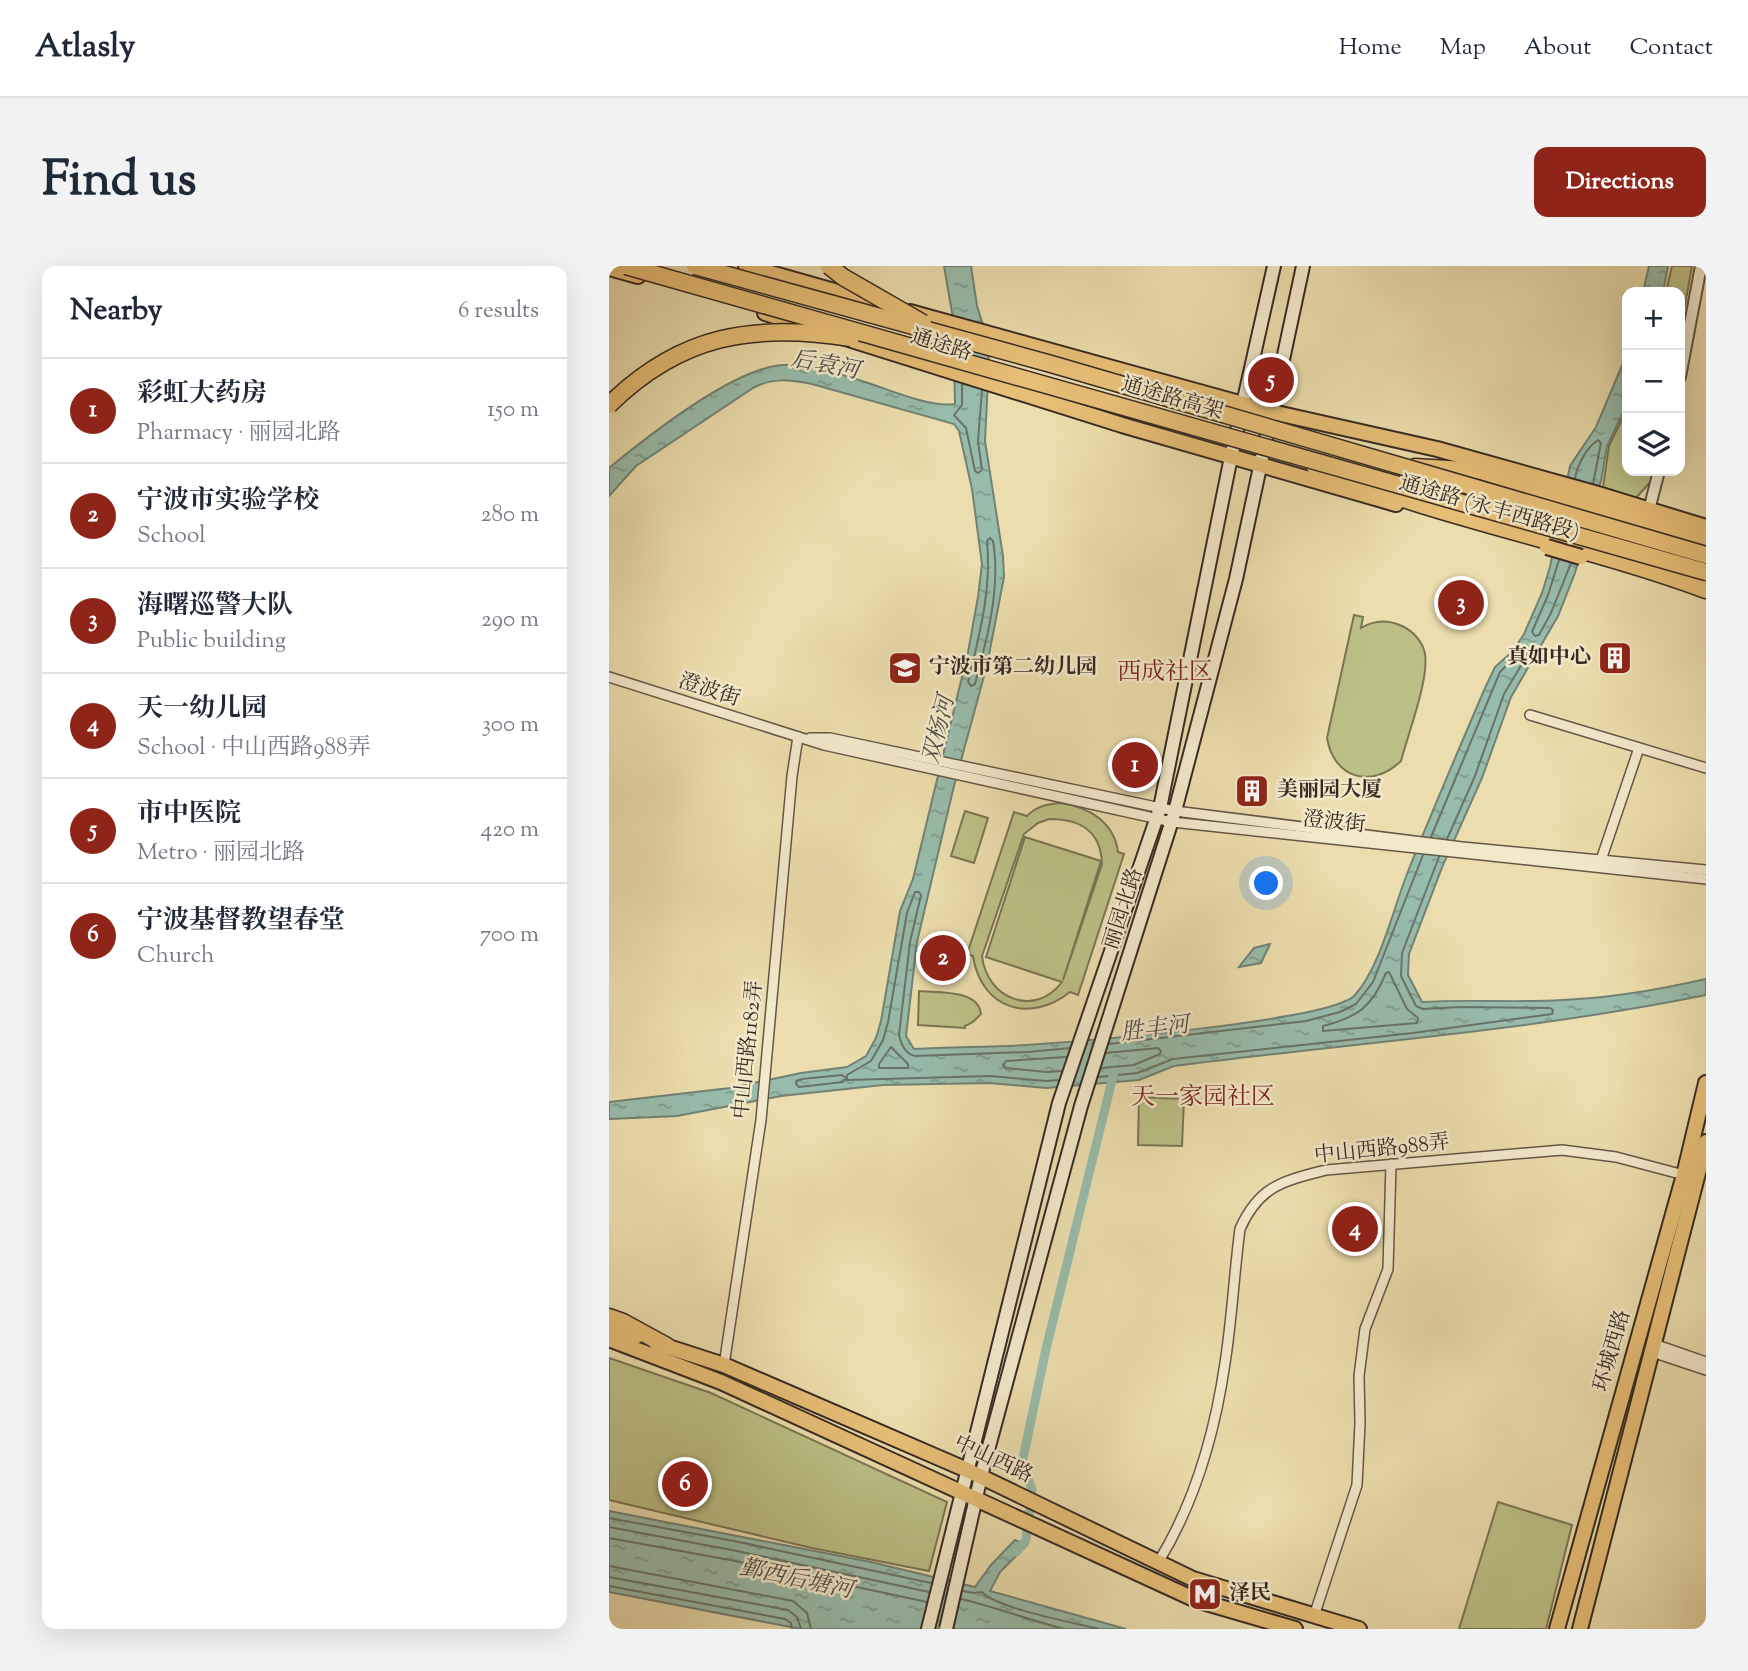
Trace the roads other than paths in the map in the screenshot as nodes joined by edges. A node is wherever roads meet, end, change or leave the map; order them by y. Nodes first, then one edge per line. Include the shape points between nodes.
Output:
1 (626, 266) edge
2 (695, 266) edge
3 (746, 266) edge
4 (1274, 266) edge
5 (1303, 266) edge
6 (1701, 266) edge
7 (609, 268) edge
8 (835, 270) edge
9 (947, 329) junction
10 (886, 339) junction
11 (1685, 351) edge
12 (1243, 403) junction
13 (609, 405) edge
14 (1272, 412) junction
15 (1280, 452) junction
16 (1231, 457) junction
17 (1261, 465) junction
18 (1401, 466) junction
19 (1657, 476) edge
20 (1650, 510) junction
21 (1706, 527) edge
22 (1706, 541) edge
23 (1706, 555) edge
24 (1706, 572) edge
25 (1706, 591) edge
26 (609, 677) edge
27 (1530, 715) dead end
28 (798, 737) junction
29 (1639, 748) junction
30 (1706, 768) edge
31 (1159, 813) junction
32 (1174, 817) junction
33 (1461, 850) junction
34 (1601, 860) junction
35 (1706, 870) edge
36 (1706, 879) edge
37 (1706, 1083) edge
38 (1706, 1142) edge
39 (1391, 1164) junction
40 (1684, 1175) junction
41 (609, 1317) edge
42 (609, 1326) edge
43 (609, 1339) edge
44 (667, 1346) junction
45 (1653, 1348) junction
46 (1706, 1362) edge
47 (724, 1365) junction
48 (1706, 1370) edge
49 (967, 1470) junction
50 (981, 1476) junction
51 (960, 1493) junction
52 (975, 1500) junction
53 (1159, 1561) junction
54 (1314, 1616) junction
55 (928, 1629) edge
56 (946, 1629) edge
57 (1295, 1629) edge
58 (1359, 1629) edge
59 (1557, 1629) edge
60 (1580, 1629) edge

1 - 10 highway, 通途路高架, bridge
2 - 9 highway, 通途路高架, bridge
3 - 9 main road, 通途路
4 - 12 main road, 丽园北路
5 - 14 main road, 丽园北路
6 - 11 street
7 - 16 main road, 通途路
8 - 9 highway, bridge
9 - 12 main road, 通途路 via 986,333
9 - 18 highway, 通途路高架, bridge
10 - 13 highway, bridge via 812,332 732,335 680,352 634,380
10 - 15 highway, 通途路高架, bridge
12 - 14 main road, 通途路
12 - 16 main road, 丽园北路
14 - 17 main road, 丽园北路
14 - 20 main road, 通途路 (永丰西路段) via 1437,449
15 - 24 highway, 通途路高架, bridge
15 - 25 highway, bridge via 1367,488
16 - 17 main road, 通途路
16 - 31 main road, 丽园北路
17 - 25 main road, 通途路 (永丰西路段), bridge
17 - 32 main road, 丽园北路
18 - 22 highway, bridge via 1481,471
18 - 23 highway, 通途路高架, bridge
19 - 20 street
20 - 21 main road, 通途路 (永丰西路段)
26 - 28 street, 澄波街
27 - 29 street
28 - 31 street, 澄波街
28 - 47 street, 中山西路1182弄 via 761,1120
29 - 30 street
29 - 34 street
31 - 32 street, 澄波街
31 - 49 main road, 丽园北路 via 1059,1103
32 - 33 street, 澄波街
32 - 50 main road, 丽园北路 via 1081,1105
33 - 34 street, 澄波街
33 - 36 street, 澄波街
34 - 35 street, 澄波街
37 - 40 main road, 环城西路
38 - 45 main road, 环城西路
39 - 40 street, 中山西路988弄 via 1562,1150 1616,1157
39 - 53 street, 中山西路988弄 via 1299,1177 1266,1191 1248,1211 1240,1229 1215,1422 1199,1473
39 - 54 street via 1388,1269 1365,1329 1359,1376 1357,1485
40 - 59 main road, 环城西路
41 - 44 highway
42 - 44 main road, 中山西路
43 - 51 main road, 中山西路 via 721,1382
44 - 47 main road, 中山西路
45 - 46 street
45 - 48 street
45 - 60 main road, 环城西路
47 - 49 main road, 中山西路
49 - 50 main road, 中山西路
49 - 51 main road, 丽园北路
50 - 52 main road, 丽园北路
50 - 53 main road, 中山西路
51 - 52 main road, 中山西路
51 - 55 main road, 丽园北路
52 - 56 main road, 丽园北路, bridge
52 - 57 main road, 中山西路 via 1196,1600
53 - 54 main road, 中山西路 via 1193,1579
54 - 58 main road, 中山西路

